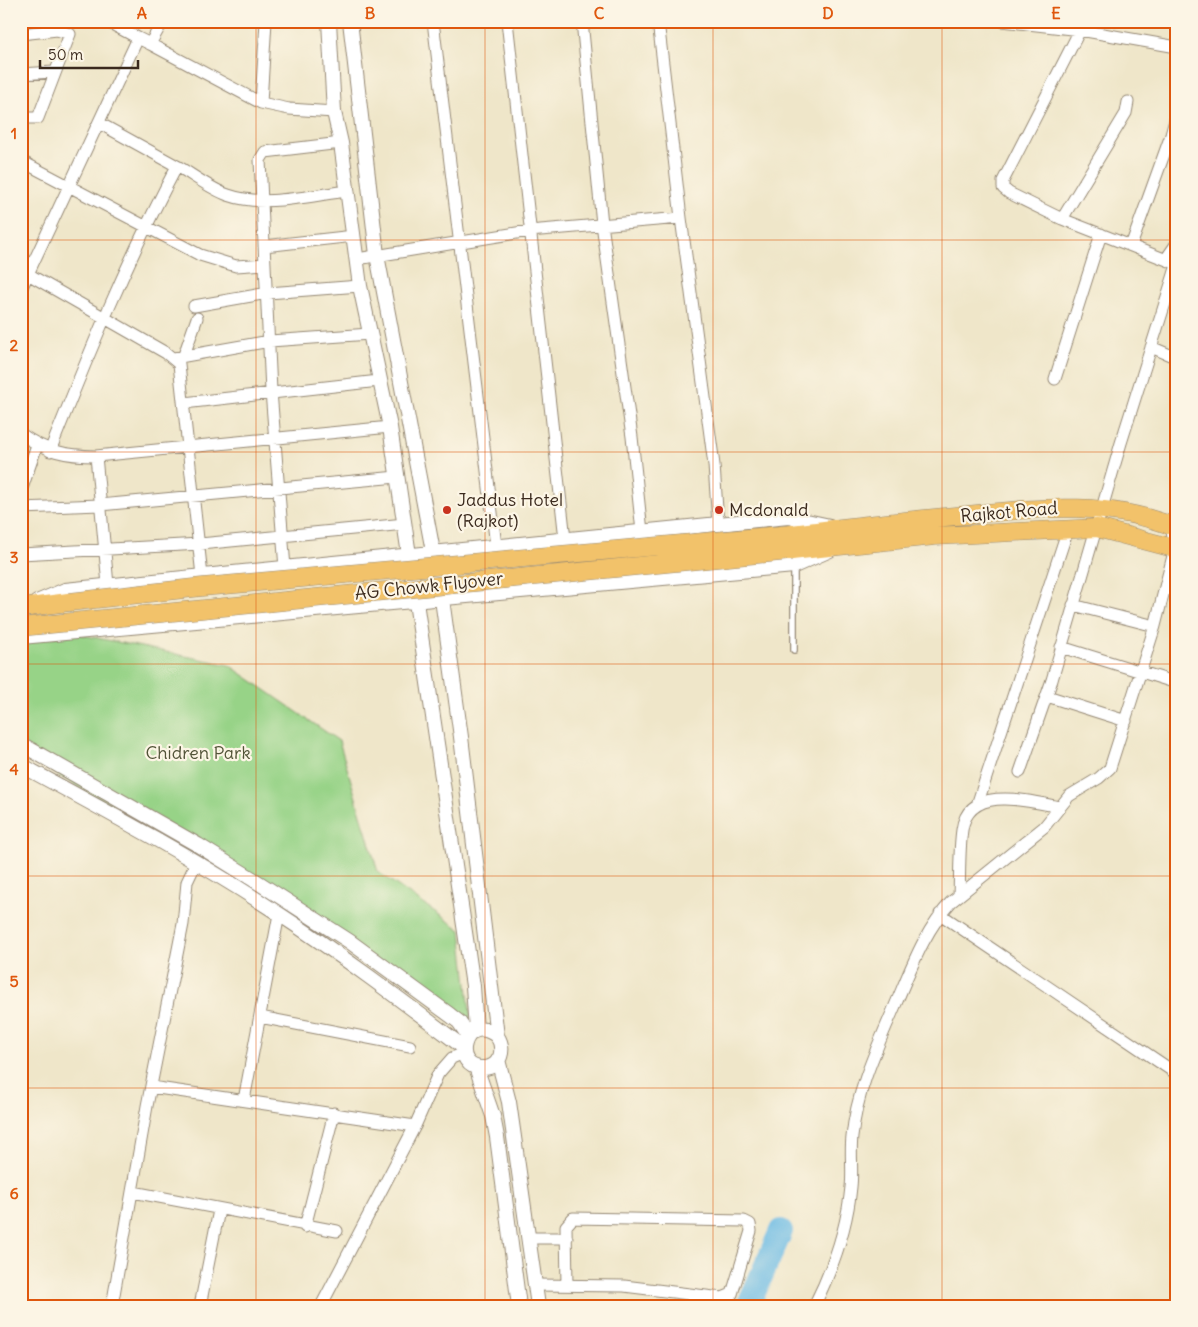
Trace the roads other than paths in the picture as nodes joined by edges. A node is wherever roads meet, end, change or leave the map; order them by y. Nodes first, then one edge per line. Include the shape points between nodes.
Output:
1 (106, 21) edge
2 (163, 21) edge
3 (266, 21) edge
4 (329, 21) edge
5 (350, 21) edge
6 (433, 21) edge
7 (507, 21) edge
8 (582, 21) edge
9 (658, 21) edge
10 (1002, 21) edge
11 (1080, 30) junction
12 (21, 34) edge
13 (138, 38) junction
14 (150, 44) junction
15 (1177, 47) edge
16 (54, 72) junction
17 (21, 74) edge
18 (1128, 102) dead end
19 (261, 104) junction
20 (334, 112) junction
21 (1177, 113) edge
22 (21, 118) edge
23 (99, 123) junction
24 (341, 143) junction
25 (24, 162) dead end
26 (177, 166) junction
27 (70, 187) junction
28 (348, 191) junction
29 (260, 201) junction
30 (681, 218) junction
31 (1062, 219) junction
32 (602, 224) junction
33 (144, 227) junction
34 (529, 230) junction
35 (1101, 234) junction
36 (354, 236) junction
37 (459, 240) junction
38 (1177, 243) edge
39 (264, 246) junction
40 (1131, 246) junction
41 (377, 255) junction
42 (357, 259) junction
43 (1173, 263) edge
44 (265, 264) junction
45 (28, 274) junction
46 (360, 286) junction
47 (21, 289) edge
48 (268, 293) junction
49 (194, 306) dead end
50 (102, 318) junction
51 (197, 318) dead end
52 (370, 334) junction
53 (270, 340) junction
54 (1151, 347) junction
55 (179, 357) junction
56 (1177, 358) edge
57 (1055, 379) dead end
58 (379, 381) junction
59 (271, 391) junction
60 (184, 403) junction
61 (390, 428) junction
62 (21, 434) edge
63 (275, 440) junction
64 (37, 445) junction
65 (188, 448) junction
66 (50, 451) junction
67 (96, 456) junction
68 (397, 477) junction
69 (278, 487) junction
70 (21, 491) edge
71 (194, 495) junction
72 (100, 505) junction
73 (21, 508) edge
74 (1103, 509) junction
75 (1175, 522) edge
76 (404, 524) junction
77 (718, 524) junction
78 (840, 528) junction
79 (1097, 528) junction
80 (1068, 529) junction
81 (642, 532) junction
82 (281, 537) junction
83 (565, 539) junction
84 (200, 544) junction
85 (496, 546) junction
86 (837, 546) joint
87 (1176, 548) edge
88 (104, 550) junction
89 (793, 550) junction
90 (434, 553) junction
91 (21, 554) edge
92 (409, 555) junction
93 (285, 568) junction
94 (202, 576) junction
95 (108, 585) junction
96 (442, 599) junction
97 (416, 602) junction
98 (1073, 605) junction
99 (23, 608) edge
100 (1155, 626) junction
101 (21, 627) edge
102 (21, 637) edge
103 (1061, 647) junction
104 (794, 650) dead end
105 (1140, 672) junction
106 (1177, 683) edge
107 (1047, 696) junction
108 (1126, 721) junction
109 (21, 744) edge
110 (21, 765) edge
111 (1020, 772) dead end
112 (978, 802) junction
113 (1060, 807) junction
114 (196, 863) junction
115 (959, 895) junction
116 (279, 914) junction
117 (940, 914) junction
118 (260, 1017) junction
119 (497, 1036) junction
120 (468, 1042) junction
121 (410, 1046) dead end
122 (498, 1060) junction
123 (476, 1067) junction
124 (1177, 1074) edge
125 (151, 1087) junction
126 (244, 1100) junction
127 (334, 1113) junction
128 (415, 1126) junction
129 (133, 1192) junction
130 (219, 1210) junction
131 (306, 1227) junction
132 (337, 1232) dead end
133 (529, 1238) junction
134 (566, 1238) junction
135 (535, 1284) junction
136 (567, 1285) junction
137 (112, 1306) edge
138 (200, 1306) edge
139 (321, 1306) edge
140 (519, 1306) edge
141 (538, 1306) edge
142 (814, 1306) edge

1 - 13 street
2 - 14 street
3 - 19 street
4 - 20 street
5 - 41 street
6 - 37 street
7 - 34 street
8 - 32 street
9 - 30 street
10 - 11 street
11 - 15 street
11 - 31 street via 1003,181 1003,188 1009,193
12 - 16 street via 57,30 70,34
13 - 14 street
13 - 23 street
14 - 19 street
16 - 17 street
16 - 22 street via 38,118
18 - 31 street via 1126,113
19 - 20 street
20 - 24 street
21 - 40 street
23 - 26 street
23 - 27 street
24 - 28 street
24 - 29 street via 265,152 260,160
25 - 27 street
26 - 29 street via 227,194
26 - 33 street
27 - 33 street
27 - 45 street
28 - 29 street
28 - 36 street
29 - 39 street
30 - 32 street
30 - 77 street via 714,465
31 - 35 street
32 - 34 street
32 - 81 street
33 - 44 street via 220,263 236,266
33 - 50 street
34 - 37 street
34 - 83 street
35 - 40 street
35 - 57 street
36 - 39 street
36 - 42 street
37 - 41 street
37 - 85 street
38 - 43 street
39 - 44 street
40 - 43 street
41 - 42 street
41 - 90 street
42 - 46 street
43 - 54 street
44 - 48 street
45 - 47 street
45 - 50 street
46 - 48 street
46 - 52 street
48 - 49 street
48 - 53 street
50 - 55 street
50 - 66 street
51 - 55 street
52 - 53 street
52 - 58 street
53 - 55 street
53 - 59 street
54 - 56 street
54 - 74 street
55 - 60 street
58 - 59 street
58 - 61 street
59 - 60 street
59 - 63 street
60 - 65 street
61 - 63 street
61 - 68 street
62 - 64 street
63 - 65 street
63 - 69 street
64 - 66 street
64 - 70 street
65 - 67 street
65 - 71 street
66 - 67 street
67 - 72 street
68 - 69 street
68 - 76 street
69 - 71 street
69 - 82 street
71 - 72 street
71 - 84 street
72 - 73 street
72 - 88 street
74 - 75 main road, Rajkot Road
74 - 78 main road, Rajkot Road via 1082,506 1018,510
74 - 79 street
75 - 87 street
76 - 82 street
76 - 92 street
77 - 78 street via 788,517
77 - 81 street
78 - 89 main road, AG Chowk Flyover
79 - 80 main road, Rajkot Road
79 - 87 main road, Rajkot Road
79 - 98 street
80 - 86 main road, Rajkot Road via 1018,530
80 - 112 street
81 - 83 street
82 - 84 street
82 - 93 street
83 - 85 street
84 - 88 street
84 - 94 street
85 - 90 street
86 - 89 main road, AG Chowk Flyover
87 - 100 street
88 - 91 street
88 - 95 street
89 - 96 street
89 - 99 main road, AG Chowk Flyover, bridge via 202,587
89 - 101 main road, AG Chowk Flyover, bridge
89 - 104 lane
90 - 92 street
90 - 96 street
92 - 93 street
92 - 97 street
93 - 94 street
94 - 95 street
95 - 99 street via 65,590
96 - 97 street
96 - 119 street via 462,737
97 - 102 street
97 - 120 street via 473,986
98 - 100 street
98 - 103 street
100 - 105 street
103 - 105 street
103 - 107 street
105 - 106 street
105 - 108 street
107 - 108 street
107 - 111 street
108 - 113 street via 1110,768 1069,796
109 - 120 street via 198,845 349,941 459,1022
110 - 114 street
112 - 113 street via 1029,801
112 - 115 street via 968,812 962,828
113 - 115 street via 1025,843
114 - 116 street
114 - 125 street via 187,882 183,924
115 - 117 street
116 - 118 street
116 - 120 street
117 - 124 street
117 - 142 street via 917,952 876,1047 860,1094 852,1137 851,1186 842,1235 834,1266
118 - 121 street
118 - 126 street
119 - 120 street via 486,1029
119 - 122 street via 502,1048
120 - 123 street via 471,1064
120 - 128 street via 438,1074
122 - 123 street via 488,1067
122 - 133 street via 509,1102
123 - 140 street via 497,1137
125 - 126 street
125 - 129 street
126 - 127 street
127 - 128 street
127 - 131 street
128 - 139 street
129 - 130 street
129 - 137 street
130 - 131 street
130 - 138 street
131 - 132 street
133 - 134 street
133 - 135 street
134 - 136 street
134 - 136 street via 566,1226 573,1218 744,1221 750,1224 751,1231 732,1294 722,1298 624,1286
135 - 136 street
135 - 141 street

